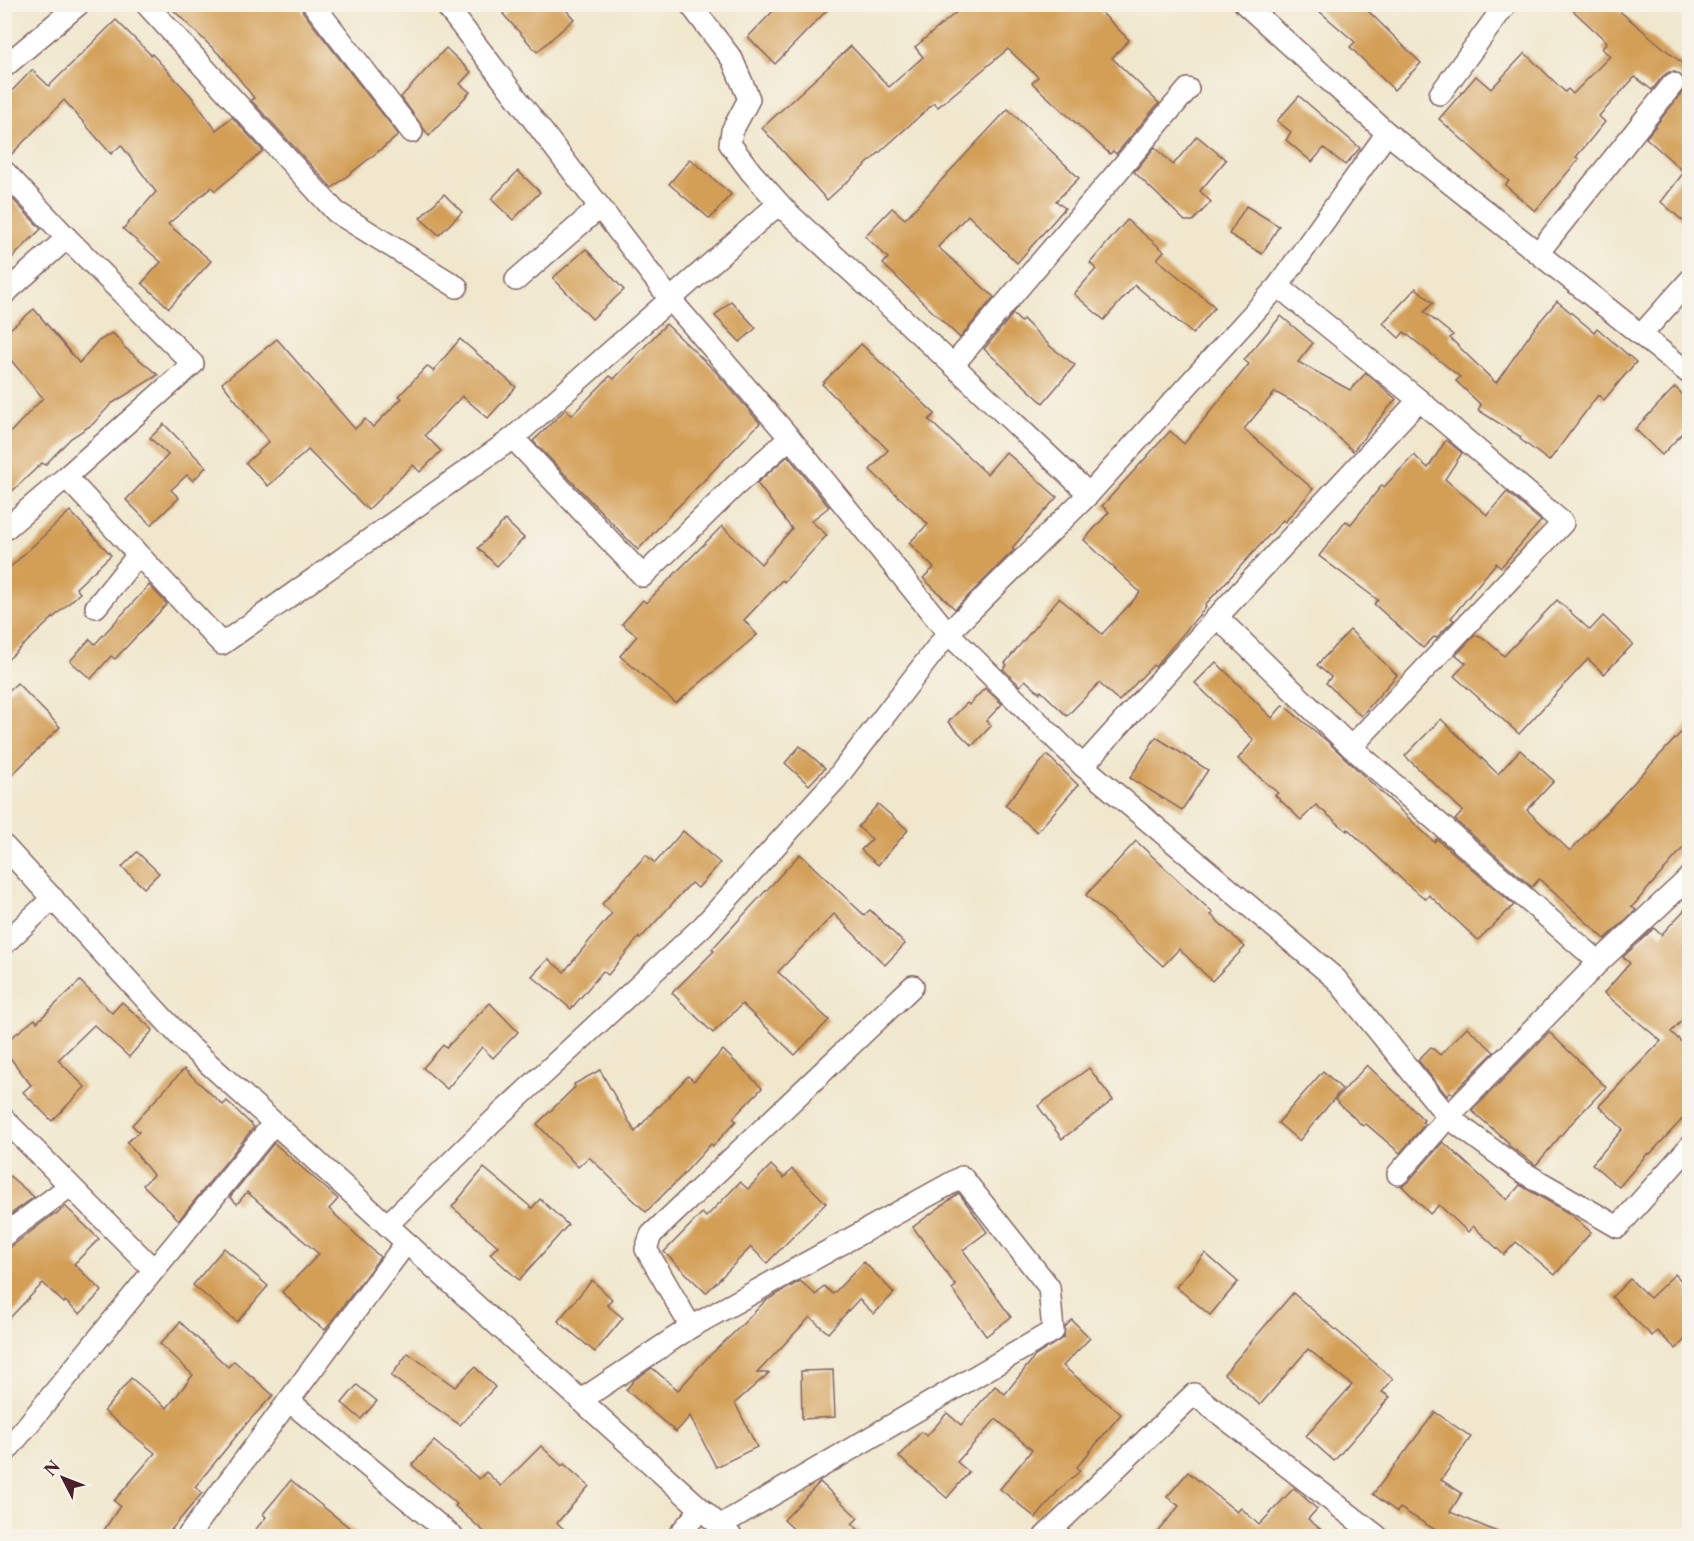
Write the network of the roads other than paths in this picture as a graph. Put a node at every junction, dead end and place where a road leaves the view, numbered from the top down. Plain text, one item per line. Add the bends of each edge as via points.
1 (79, 4) edge
2 (146, 4) edge
3 (313, 4) edge
4 (445, 4) edge
5 (690, 4) edge
6 (1245, 4) edge
7 (1506, 4) edge
8 (4, 67) edge
9 (1673, 84) dead end
10 (1188, 89) dead end
11 (1440, 94) dead end
12 (412, 132) dead end
13 (1387, 133) junction
14 (4, 171) edge
15 (600, 207) junction
16 (786, 211) junction
17 (67, 238) junction
18 (1539, 253) junction
19 (516, 280) dead end
20 (1689, 280) edge
21 (1278, 286) junction
22 (457, 287) dead end
23 (4, 294) edge
24 (670, 299) junction
25 (1641, 335) junction
26 (953, 365) junction
27 (1689, 374) edge
28 (1419, 400) junction
29 (513, 438) junction
30 (790, 438) junction
31 (66, 477) junction
32 (1089, 494) junction
33 (4, 530) edge
34 (138, 555) junction
35 (96, 607) dead end
36 (1217, 617) junction
37 (948, 633) junction
38 (1351, 747) junction
39 (1083, 766) junction
40 (4, 846) edge
41 (1689, 877) edge
42 (53, 898) junction
43 (4, 944) edge
44 (1599, 962) junction
45 (913, 986) dead end
46 (1449, 1117) junction
47 (4, 1119) edge
48 (274, 1123) junction
49 (1689, 1146) edge
50 (1398, 1174) dead end
51 (70, 1186) junction
52 (387, 1225) junction
53 (4, 1235) edge
54 (406, 1243) junction
55 (154, 1270) junction
56 (691, 1327) junction
57 (581, 1400) junction
58 (289, 1401) junction
59 (4, 1454) edge
60 (701, 1509) junction
61 (725, 1531) edge
62 (188, 1536) edge
63 (452, 1536) edge
64 (678, 1536) edge
65 (1045, 1536) edge
66 (1377, 1536) edge

1 - 8 street
2 - 22 street via 336,212
3 - 12 street
4 - 15 street
5 - 16 street via 732,59 749,99 732,131 730,144
6 - 13 street
7 - 11 street
9 - 18 street
10 - 26 street
13 - 18 street
13 - 21 street
14 - 17 street
15 - 19 street
15 - 24 street
16 - 24 street via 775,207
16 - 26 street
17 - 23 street
17 - 31 street via 193,364
18 - 25 street
20 - 25 street
21 - 28 street
21 - 32 street
24 - 29 street
24 - 30 street
25 - 27 street
26 - 32 street
28 - 36 street
28 - 38 street via 1563,524
29 - 30 street via 642,576
29 - 34 street via 222,644
30 - 37 street
31 - 33 street
31 - 34 street
32 - 37 street
34 - 35 street
36 - 38 street
36 - 39 street
37 - 39 street
37 - 52 street via 836,779 703,926
38 - 44 street
39 - 46 street via 1336,979
40 - 42 street
41 - 44 street
42 - 43 street
42 - 48 street via 188,1045
44 - 46 street
45 - 56 street via 651,1235 646,1249
46 - 49 street via 1521,1171 1618,1227
46 - 50 street
47 - 51 street
48 - 52 street
48 - 55 street
51 - 53 street
51 - 55 street
52 - 54 street
54 - 57 street
54 - 58 street
55 - 59 street
56 - 57 street
56 - 61 street via 962,1177 1050,1287 1053,1331
57 - 60 street
58 - 62 street
58 - 63 street
60 - 61 street
60 - 64 street
65 - 66 street via 1194,1394

